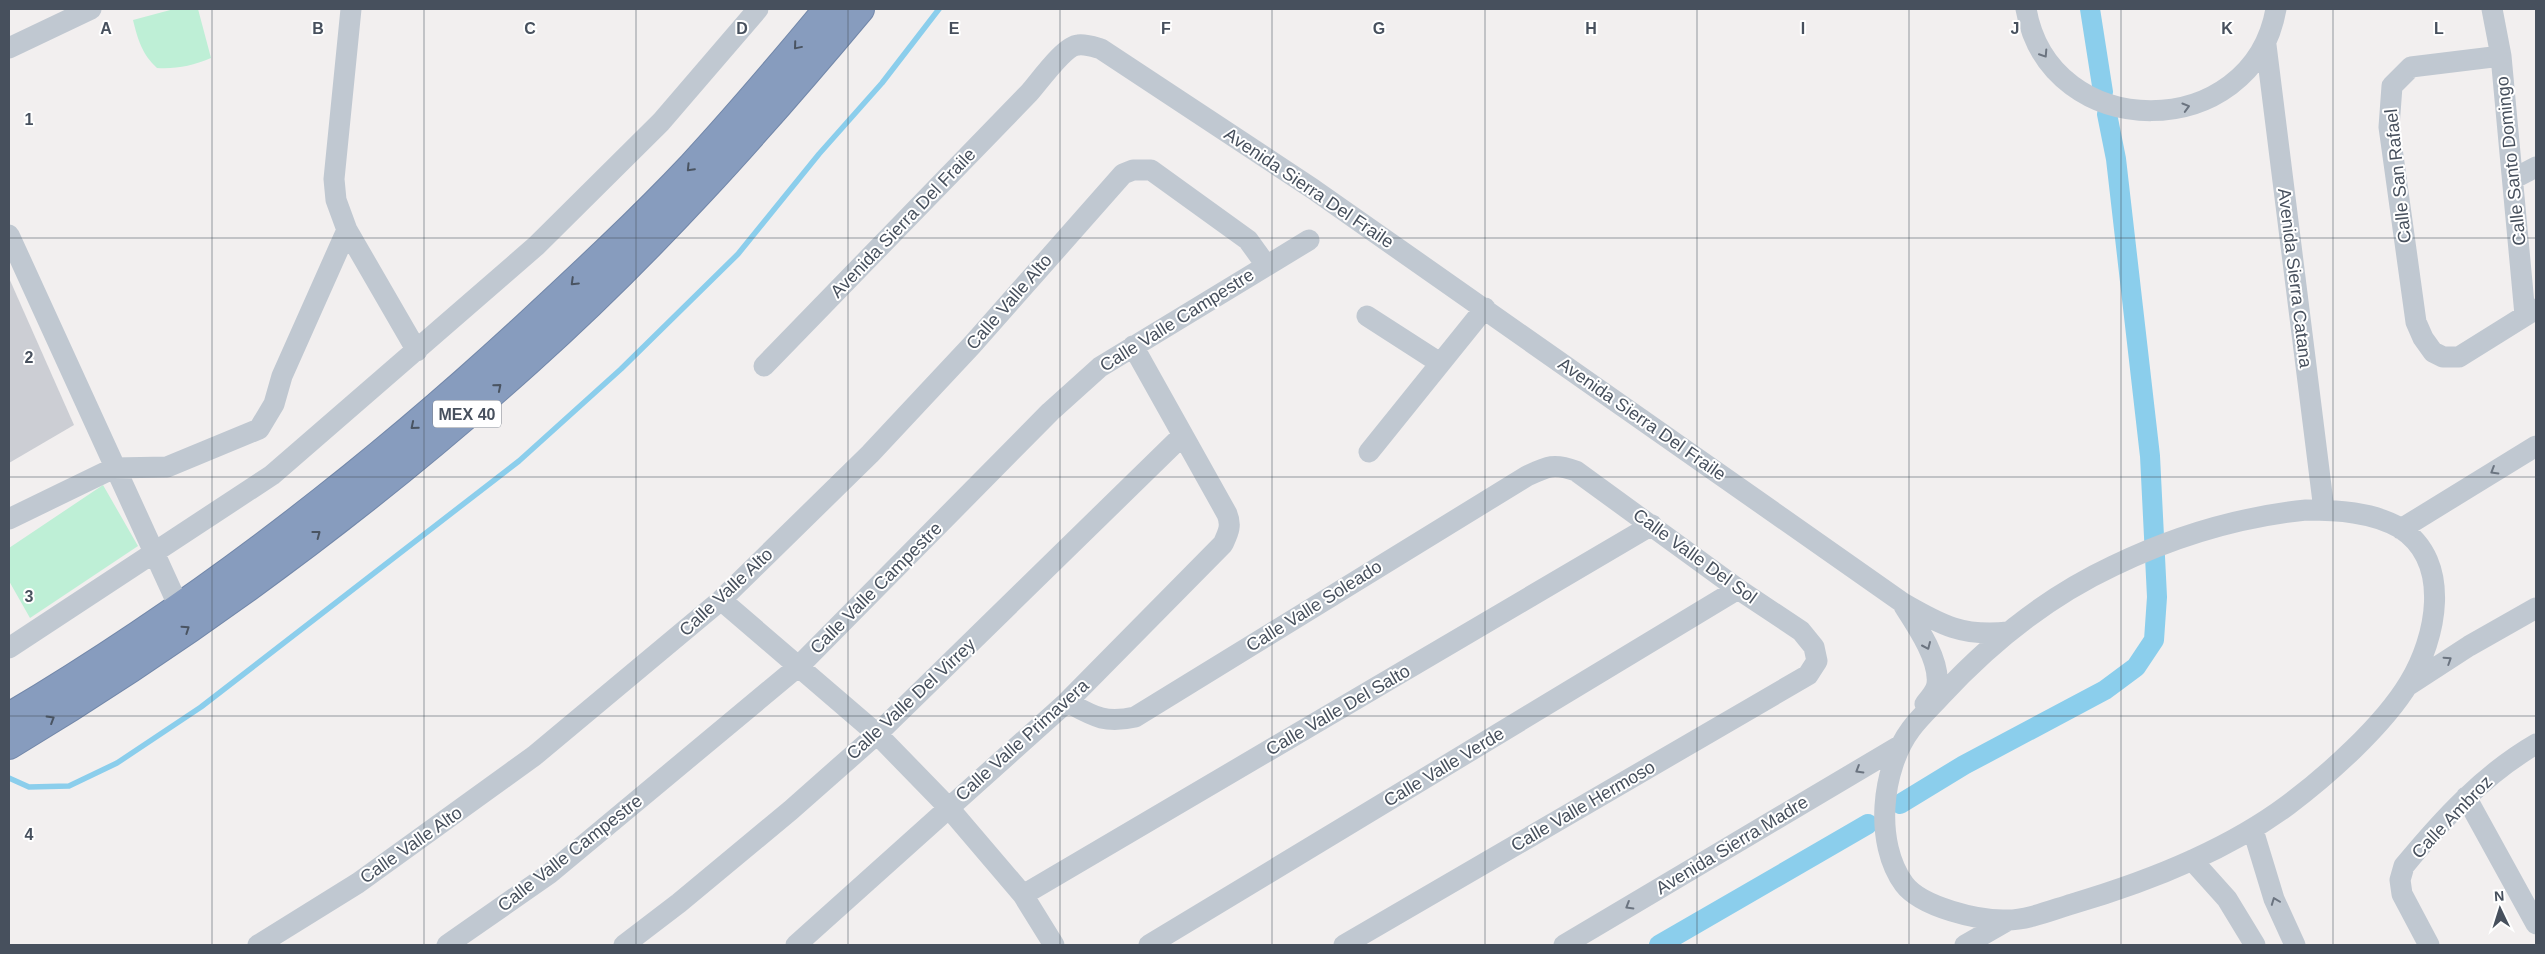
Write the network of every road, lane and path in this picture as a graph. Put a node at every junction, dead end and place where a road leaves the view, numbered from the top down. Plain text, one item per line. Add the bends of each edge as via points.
1 (91, 9) edge
2 (351, 9) edge
3 (758, 9) edge
4 (828, 9) edge
5 (860, 9) edge
6 (2026, 9) edge
7 (2276, 9) edge
8 (2492, 9) edge
9 (2266, 45) junction
10 (9, 48) edge
11 (2501, 56) junction
12 (2536, 167) edge
13 (2513, 179) junction
14 (347, 230) junction
15 (9, 235) edge
16 (1309, 240) dead end
17 (1266, 265) junction
18 (1484, 308) junction
19 (2531, 312) edge
20 (1367, 316) dead end
21 (1132, 346) junction
22 (417, 351) junction
23 (1440, 363) junction
24 (764, 366) dead end
25 (1183, 434) junction
26 (2536, 446) edge
27 (1369, 452) dead end
28 (1559, 465) joint
29 (114, 468) junction
30 (2324, 510) junction
31 (9, 519) edge
32 (1652, 525) junction
33 (2401, 529) junction
34 (153, 555) junction
35 (1738, 589) junction
36 (721, 600) junction
37 (1903, 603) junction
38 (179, 608) junction
39 (2536, 608) edge
40 (2008, 632) junction
41 (9, 648) edge
42 (1817, 661) joint
43 (800, 666) junction
44 (2407, 687) junction
45 (1067, 702) junction
46 (9, 716) edge
47 (877, 734) junction
48 (1906, 737) junction
49 (2536, 744) edge
50 (9, 745) edge
51 (2466, 797) junction
52 (948, 807) junction
53 (2253, 830) junction
54 (2192, 860) junction
55 (1023, 895) junction
56 (2007, 920) junction
57 (2536, 924) edge
58 (1176, 938) edge
59 (258, 945) edge
60 (447, 945) edge
61 (624, 945) edge
62 (796, 945) edge
63 (1054, 945) edge
64 (1149, 945) edge
65 (1344, 945) edge
66 (1564, 945) edge
67 (1965, 945) edge
68 (2255, 945) edge
69 (2295, 945) edge
70 (2429, 945) edge

1 - 10 street
2 - 14 street via 334,179 336,200
3 - 22 street via 661,122 536,246
4 -> 38 highway, MEX 40 via 690,168 494,357 362,470
50 -> 5 highway, MEX 40 via 185,630 304,544 398,472 530,360 712,178
6 -> 9 street via 2042,51 2066,80 2098,101 2135,111 2173,110 2209,98 2240,76
7 - 9 street
8 - 11 street, Calle Santo Domingo
9 - 30 street, Avenida Sierra Catana
11 - 13 street, Calle Santo Domingo
11 - 19 street, Calle San Rafael via 2411,67 2392,86 2389,127 2416,322 2422,338 2433,352 2443,357 2459,357
12 - 13 street
13 - 19 street, Calle Santo Domingo
14 - 22 street
14 - 29 street via 285,369 274,404 259,429 167,467
15 - 29 street
16 - 17 street, Calle Valle Campestre
17 - 21 street, Calle Valle Campestre
17 - 36 street, Calle Valle Alto via 1248,240 1151,170 1133,170 1116,179 972,345 870,454
18 - 23 street
18 - 24 street, Avenida Sierra Del Fraile via 1101,49 1078,44 1060,57 1029,93
18 - 37 street, Avenida Sierra Del Fraile
20 - 23 street
21 - 25 street
21 - 43 street, Calle Valle Campestre via 1075,388
22 - 34 street via 272,475
23 - 27 street
25 - 45 street, Calle Valle Primavera via 1230,522 1229,533 1223,544
25 - 47 street, Calle Valle Del Virrey
26 -> 33 street
28 - 32 street, Calle Valle Del Sol via 1576,470
28 - 45 street, Calle Valle Soleado via 1547,466 1527,476 1135,717 1116,722 1098,719
29 - 31 street
29 - 34 street
30 - 33 street via 2355,513
30 - 40 street via 2271,514 2192,533 2111,566 2032,612
32 - 35 street, Calle Valle Del Sol
32 - 55 street, Calle Valle Del Salto
33 - 44 street via 2421,549 2431,567 2436,602 2422,660
34 - 38 street
34 - 41 street
35 - 42 street, Calle Valle Del Sol via 1801,631 1814,647
35 - 58 street, Calle Valle Verde
36 - 43 street
36 - 59 street, Calle Valle Alto via 534,756 358,883
37 - 40 street, Avenida Sierra Del Fraile via 1941,625 1958,630 1986,635
37 -> 48 street, Avenida Sierra Del Fraile via 1919,629 1936,669 1937,685
38 - 46 highway, MEX 40
44 -> 39 street via 2469,646
40 - 48 street via 1980,656
42 - 65 street, Calle Valle Hermoso via 1808,675
43 - 47 street
43 - 60 street, Calle Valle Campestre via 549,874
44 - 53 street via 2346,756
45 - 52 street, Calle Valle Primavera
47 - 52 street
47 - 61 street, Calle Valle Del Virrey via 791,810
48 - 56 street via 1891,774 1884,805 1884,833 1893,865 1905,886 1922,900 1953,912
48 -> 66 street, Avenida Sierra Madre
49 - 51 street, Calle Ambroz via 2501,767
51 - 57 street
51 - 70 street, Calle Ambroz via 2404,866 2400,880 2402,894
52 - 55 street
52 - 62 street, Calle Valle Primavera
53 - 54 street
69 -> 53 street via 2274,899
54 - 56 street via 2142,882 2093,898
54 - 68 street via 2227,899
55 - 63 street
56 - 67 street
58 - 64 street, Calle Valle Verde

